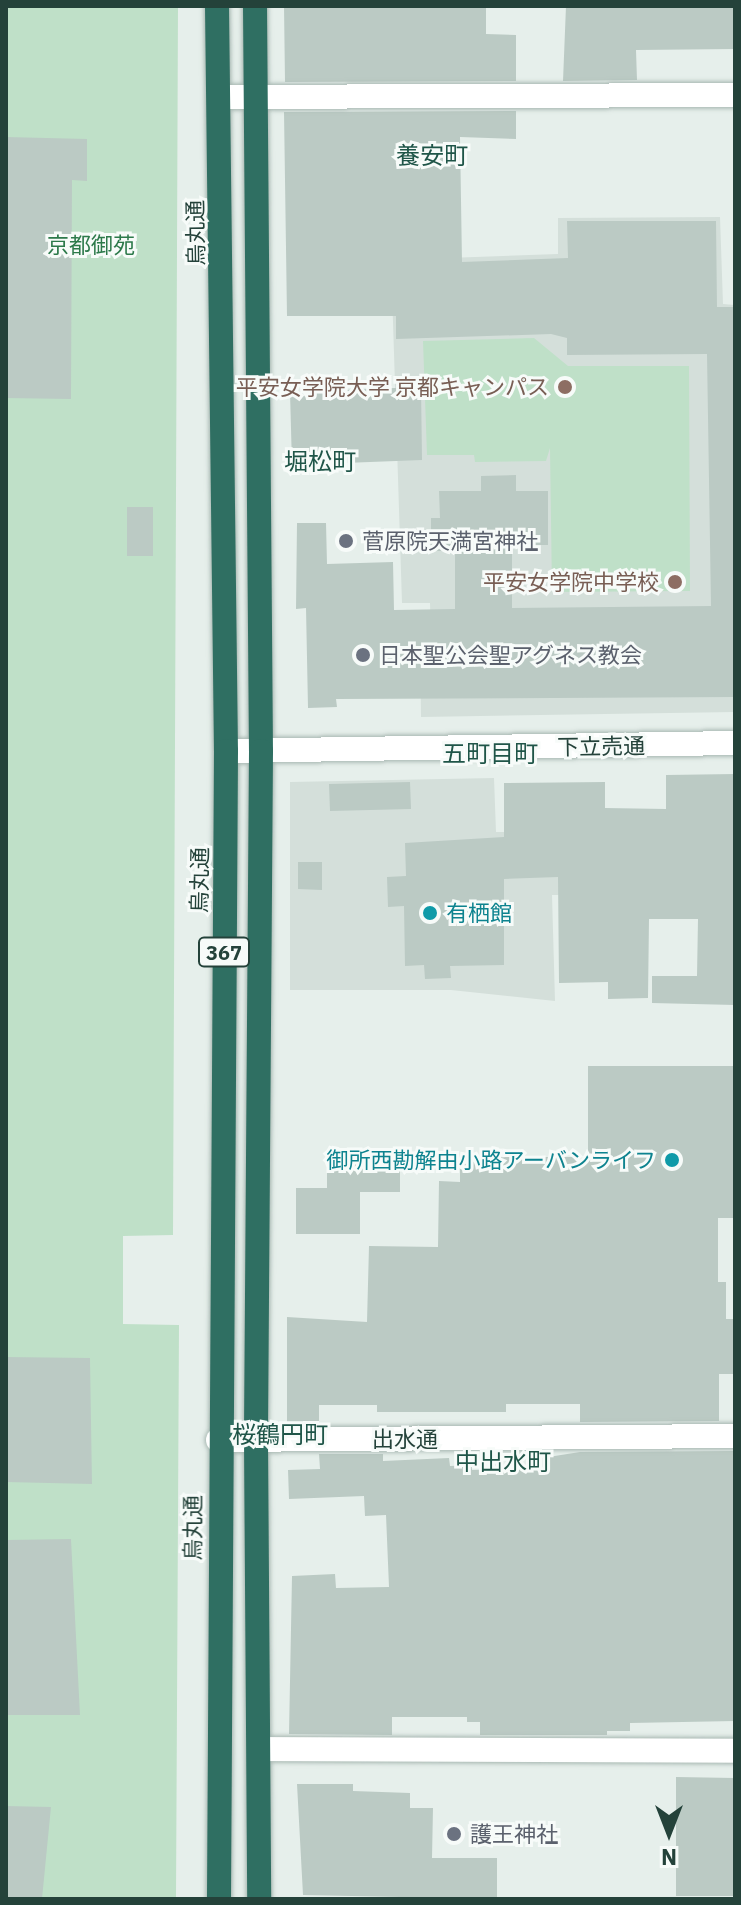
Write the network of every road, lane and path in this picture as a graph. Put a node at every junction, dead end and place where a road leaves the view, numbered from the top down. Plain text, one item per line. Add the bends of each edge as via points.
1 (217, 6) edge
2 (255, 6) edge
3 (735, 95) edge
4 (220, 97) junction
5 (257, 97) junction
6 (735, 743) edge
7 (226, 751) junction
8 (261, 751) junction
9 (735, 1436) edge
10 (218, 1440) junction
11 (256, 1440) junction
12 (260, 1749) junction
13 (735, 1751) edge
14 (219, 1899) edge
15 (259, 1899) edge

1 - 4 highway, 烏丸通 / 367
2 - 5 highway, 367
3 - 5 street
4 - 5 street
4 - 7 highway, 烏丸通 / 367
5 - 8 highway, 367
6 - 8 street, 下立売通
7 - 8 street, 下立売通
7 - 10 highway, 烏丸通 / 367
8 - 11 highway, 367
9 - 11 street, 出水通
10 - 11 street, 出水通
10 - 14 highway, 烏丸通 / 367
11 - 12 highway, 367
12 - 13 street
12 - 15 highway, 367

